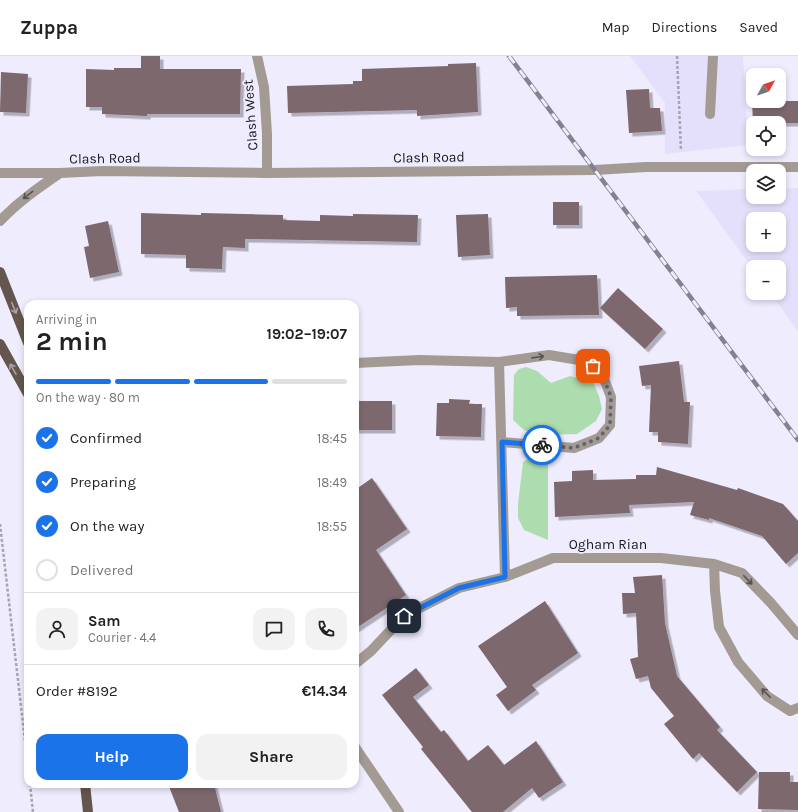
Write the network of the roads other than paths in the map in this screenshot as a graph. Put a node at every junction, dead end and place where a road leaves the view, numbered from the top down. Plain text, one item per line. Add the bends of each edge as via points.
1 (257, 56) edge
2 (713, 56) edge
3 (710, 114) dead end
4 (798, 167) edge
5 (0, 173) edge
6 (60, 173) junction
7 (267, 173) junction
8 (0, 221) edge
9 (0, 272) edge
10 (24, 333) edge
11 (0, 344) edge
12 (499, 362) junction
13 (359, 363) edge
14 (24, 387) edge
15 (502, 442) junction
16 (714, 564) junction
17 (505, 577) junction
18 (798, 635) edge
19 (359, 661) edge
20 (798, 708) edge
21 (359, 753) edge
22 (85, 788) edge
23 (88, 812) edge
24 (399, 812) edge

1 - 7 street, Clash West via 264,87
2 - 3 street
4 - 7 street, Clash Road
5 - 6 street, Clash Road
6 - 7 street, Clash Road
6 -> 8 street, Clash Road via 25,197
9 -> 10 main road
14 -> 11 main road
12 - 13 street via 419,360
12 - 15 street
12 -> 15 street via 549,355 585,361 601,371 611,397 610,425 599,438 574,448
15 - 17 street
16 - 17 street, Ogham Rian via 661,558 553,558
16 -> 18 street, Ogham Rian via 742,573 772,603
20 -> 16 street via 790,711 767,696 738,662 719,627
17 - 19 street, Ogham Rian via 459,588 404,616 371,652
21 - 24 street
22 - 23 main road

